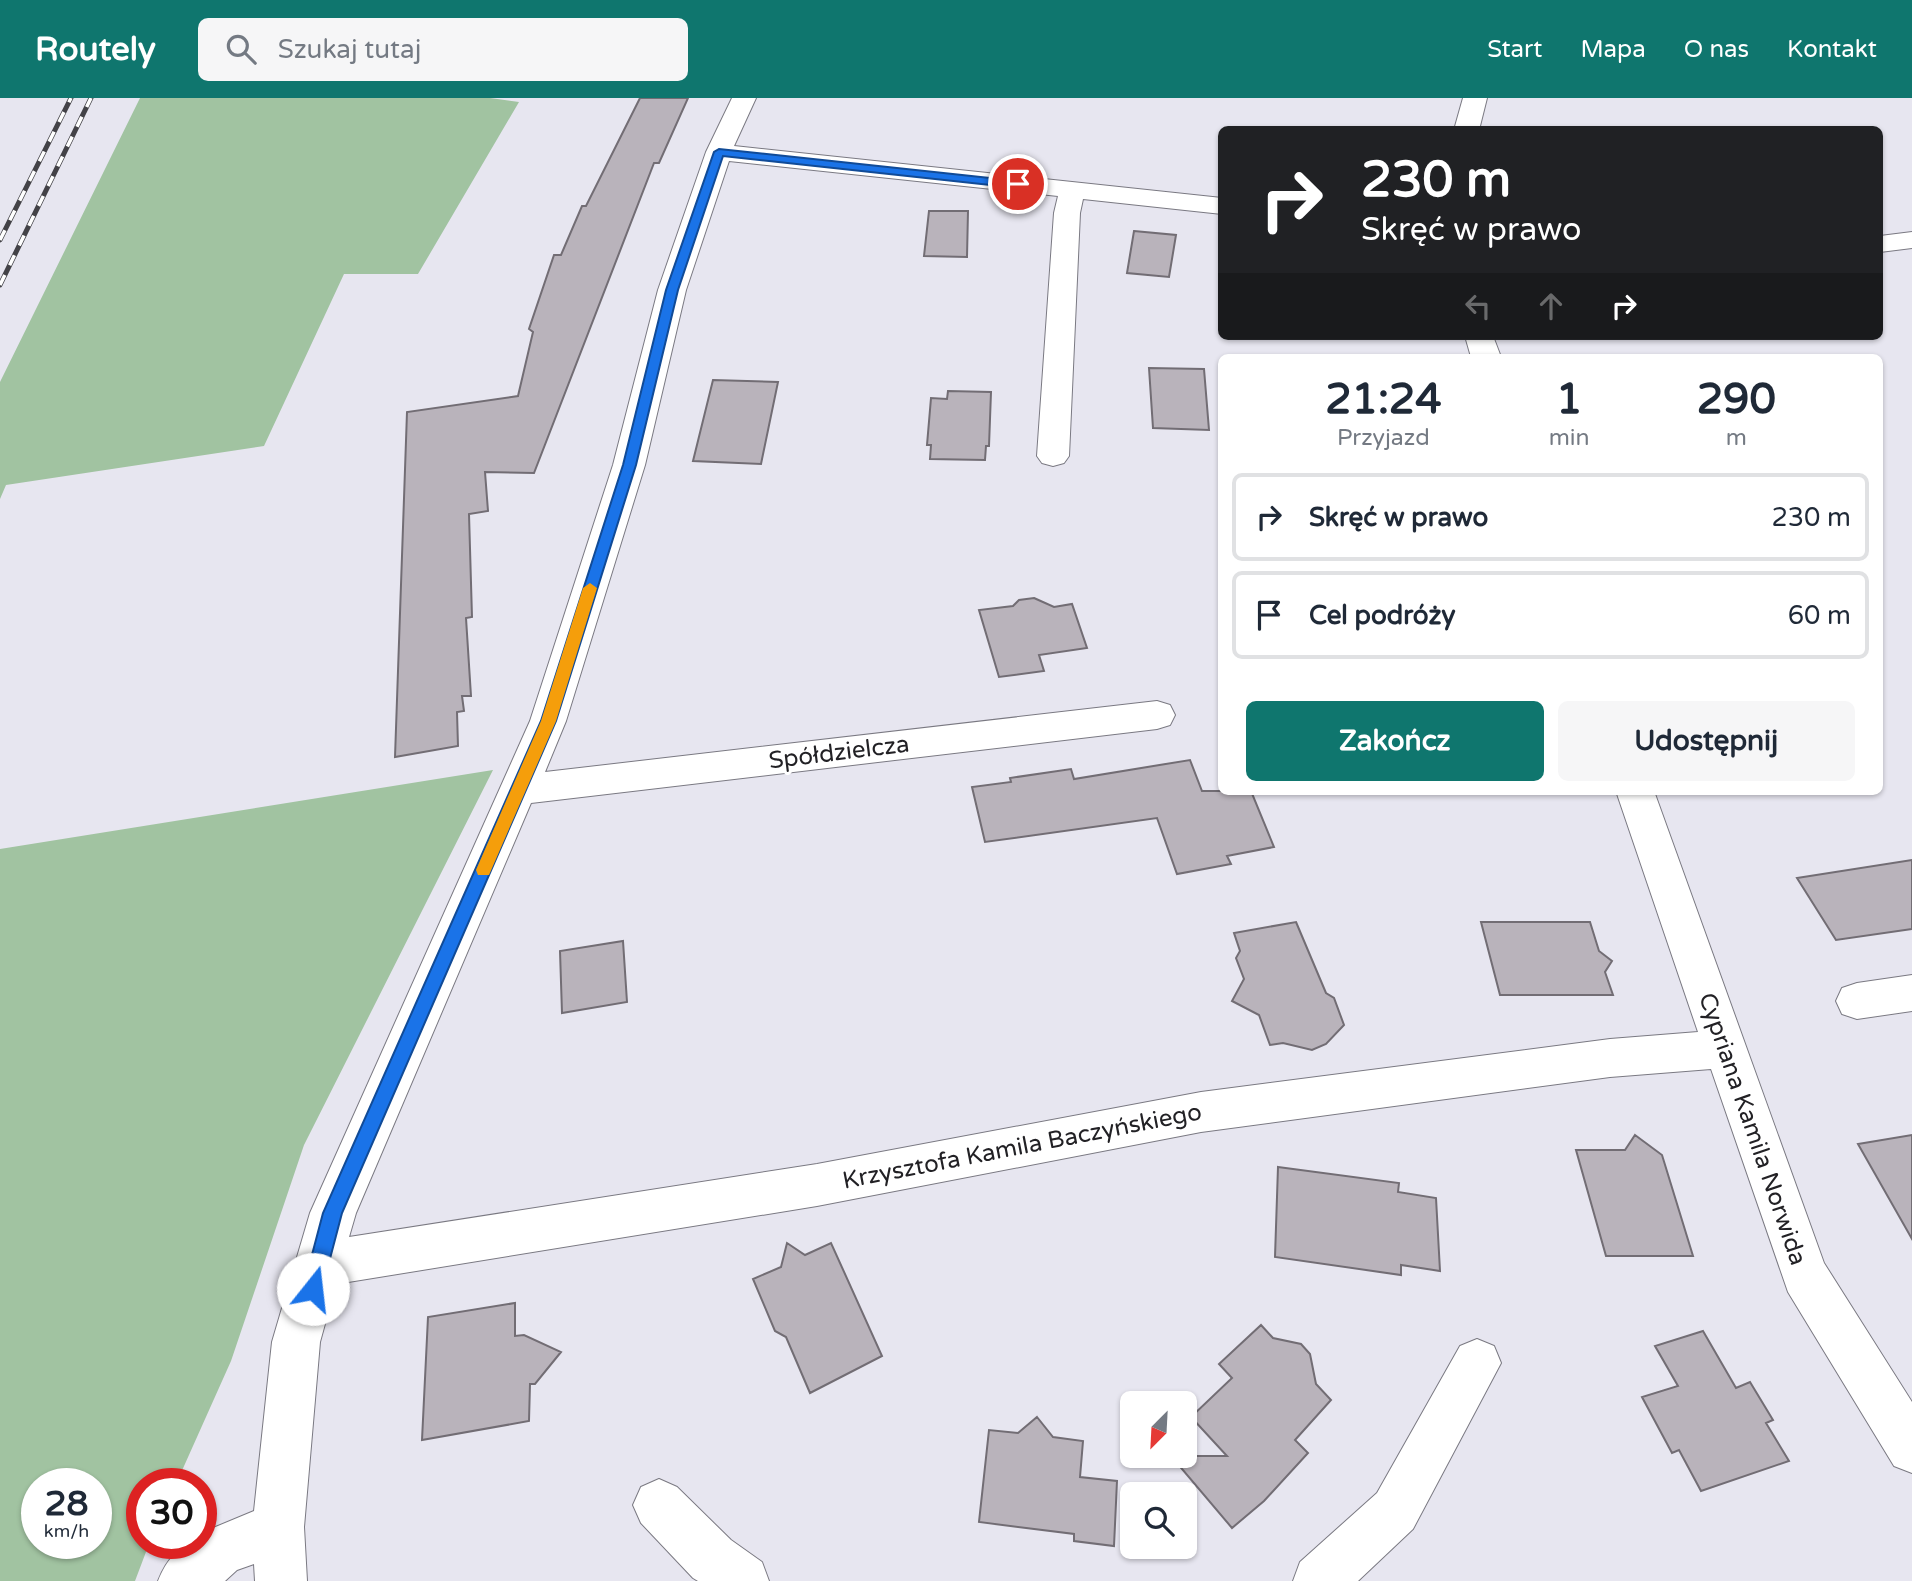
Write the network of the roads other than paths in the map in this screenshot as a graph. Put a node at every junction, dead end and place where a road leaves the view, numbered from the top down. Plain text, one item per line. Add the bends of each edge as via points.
1 (744, 98) edge
2 (1475, 98) edge
3 (1467, 126) edge
4 (719, 152) junction
5 (1072, 190) junction
6 (1218, 206) edge
7 (1912, 240) edge
8 (1883, 244) edge
9 (1053, 456) dead end
10 (1157, 715) dead end
11 (521, 789) junction
12 (1636, 795) edge
13 (1912, 993) edge
14 (1857, 1001) dead end
15 (1725, 1049) junction
16 (321, 1262) junction
17 (1477, 1363) dead end
18 (1912, 1448) edge
19 (659, 1505) dead end
20 (278, 1527) junction
21 (184, 1581) edge
22 (281, 1581) edge
23 (743, 1581) edge
24 (1319, 1581) edge

1 - 4 street
2 - 3 street
4 - 5 street
4 - 11 street via 672,290 629,465 548,721
5 - 6 street
5 - 9 street
7 - 8 street
10 - 11 street, Spółdzielcza
11 - 16 street via 333,1213
12 - 15 street, Cypriana Kamila Norwida
13 - 14 street
15 - 16 street, Krzysztofa Kamila Baczyńskiego via 1610,1058 1201,1112 817,1185
15 - 18 street, Cypriana Kamila Norwida via 1805,1276
16 - 20 street via 296,1342
17 - 24 street via 1395,1511
19 - 23 street via 712,1559
20 - 21 street via 219,1552
20 - 22 street

